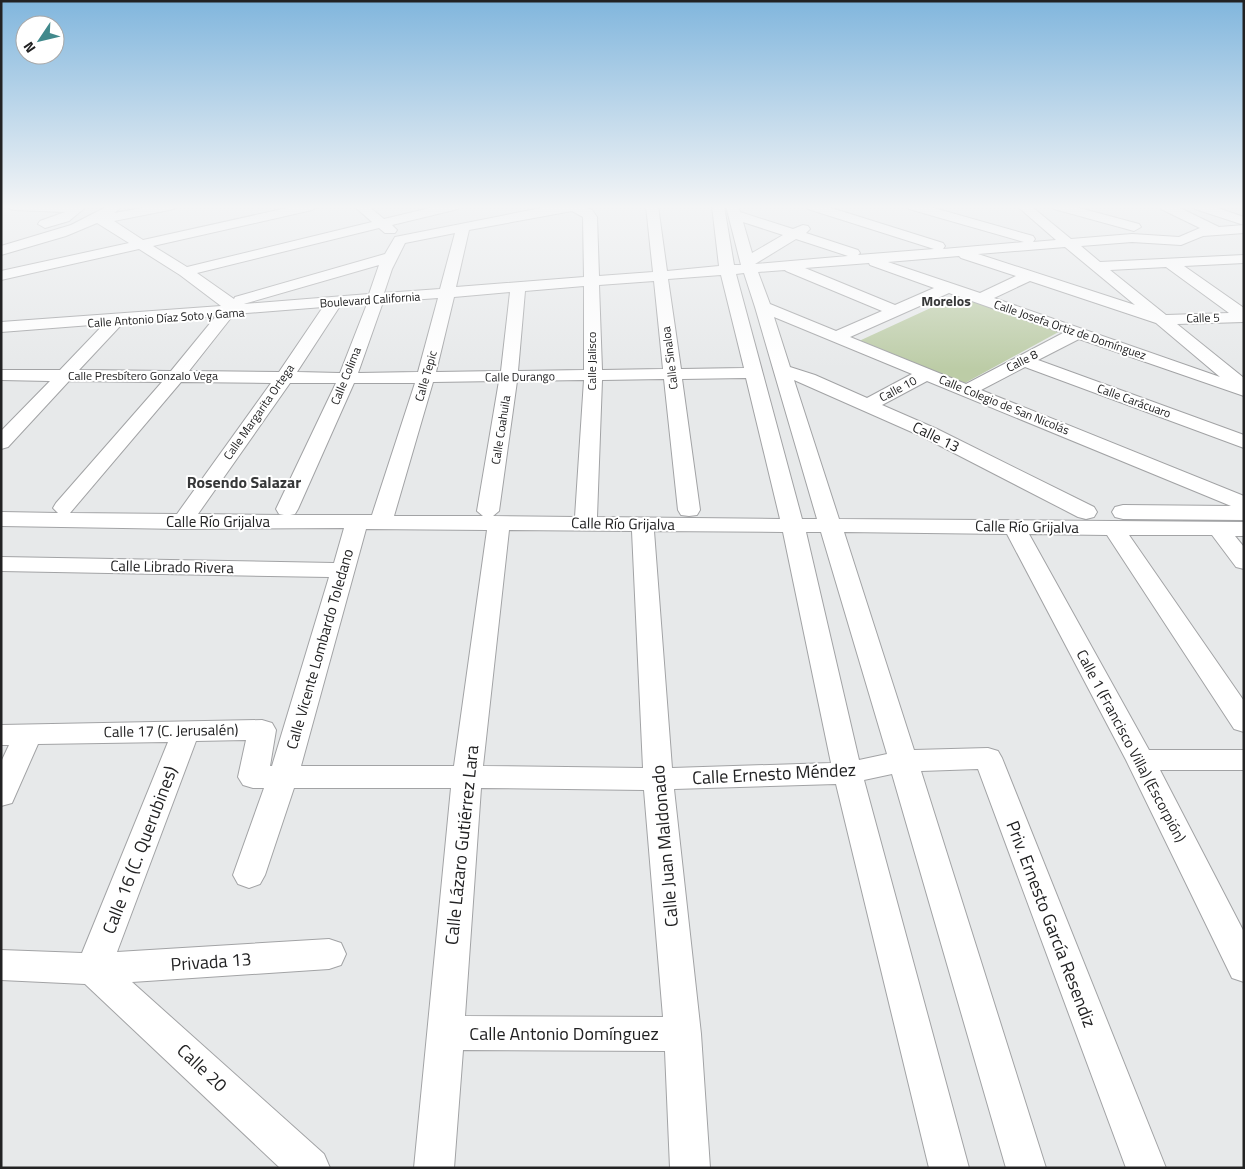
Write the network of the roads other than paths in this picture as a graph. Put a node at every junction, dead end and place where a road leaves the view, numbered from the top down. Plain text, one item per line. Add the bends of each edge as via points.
1 (69, 261) edge
2 (167, 261) edge
3 (231, 261) edge
4 (379, 261) edge
5 (389, 261) edge
6 (455, 261) edge
7 (590, 261) edge
8 (658, 261) edge
9 (737, 261) edge
10 (748, 261) edge
11 (799, 261) edge
12 (835, 261) edge
13 (872, 261) edge
14 (981, 261) edge
15 (1091, 261) edge
16 (1240, 261) edge
17 (782, 263) junction
18 (1170, 263) junction
19 (738, 266) junction
20 (1098, 266) junction
21 (185, 272) junction
22 (659, 272) junction
23 (1, 276) edge
24 (1029, 276) junction
25 (590, 278) junction
26 (518, 288) junction
27 (947, 288) junction
28 (448, 290) junction
29 (376, 296) junction
30 (980, 299) junction
31 (333, 304) junction
32 (763, 307) junction
33 (228, 309) junction
34 (896, 311) junction
35 (1244, 317) edge
36 (117, 320) junction
37 (1163, 320) junction
38 (7, 326) edge
39 (1077, 333) junction
40 (838, 336) junction
41 (1, 340) edge
42 (1024, 360) junction
43 (782, 370) junction
44 (755, 373) junction
45 (672, 374) junction
46 (928, 374) junction
47 (1, 376) edge
48 (65, 376) junction
49 (176, 376) junction
50 (593, 376) junction
51 (426, 377) junction
52 (509, 377) junction
53 (284, 378) junction
54 (347, 378) junction
55 (1244, 387) edge
56 (967, 390) junction
57 (1244, 391) edge
58 (868, 405) junction
59 (1244, 442) edge
60 (1, 444) edge
61 (1244, 504) edge
62 (1, 508) edge
63 (64, 508) junction
64 (287, 509) junction
65 (688, 510) junction
66 (1086, 512) junction
67 (1244, 513) edge
68 (187, 515) junction
69 (586, 516) junction
70 (494, 517) junction
71 (374, 518) junction
72 (791, 518) junction
73 (827, 518) junction
74 (1, 519) edge
75 (643, 525) junction
76 (1014, 526) junction
77 (1114, 529) junction
78 (1244, 529) edge
79 (1219, 530) junction
80 (1244, 562) edge
81 (1, 564) edge
82 (343, 570) junction
83 (1244, 722) edge
84 (186, 731) junction
85 (15, 734) edge
86 (1140, 760) junction
87 (1244, 760) edge
88 (904, 761) junction
89 (848, 773) junction
90 (283, 776) junction
91 (467, 777) junction
92 (658, 779) junction
93 (1, 795) edge
94 (249, 875) dead end
95 (329, 954) dead end
96 (1, 965) edge
97 (1244, 967) edge
98 (93, 969) junction
99 (444, 1033) junction
100 (683, 1034) junction
101 (310, 1168) edge
102 (434, 1168) edge
103 (690, 1168) edge
104 (949, 1168) edge
105 (1026, 1168) edge
106 (1146, 1168) edge

1 - 23 street
2 - 21 street
3 - 21 street
4 - 33 street
5 - 29 street, Calle Colima
6 - 28 street, Calle Tepic
7 - 25 street, Calle Jalisco
8 - 22 street, Calle Sinaloa
9 - 19 street
10 - 19 street
11 - 17 street, Boulevard California
12 - 17 street, Boulevard California
13 - 27 street, Calle Josefa Ortiz de Domínguez
14 - 24 street
15 - 20 street
16 - 18 street
17 - 19 street, Boulevard California
17 - 34 street
18 - 20 street
18 - 35 street
19 - 22 street, Boulevard California
19 - 32 street
19 - 44 street
20 - 37 street
21 - 33 street
22 - 25 street, Boulevard California
22 - 45 street, Calle Sinaloa
24 - 30 street
24 - 37 street
25 - 26 street, Boulevard California
25 - 28 street, Boulevard California
25 - 50 street, Calle Jalisco
26 - 28 street, Boulevard California
26 - 52 street, Calle Coahuila
27 - 30 street, Calle Josefa Ortiz de Domínguez
27 - 34 street
28 - 29 street, Boulevard California
28 - 51 street, Calle Tepic
29 - 31 street, Boulevard California
29 - 33 street, Boulevard California
29 - 54 street, Calle Colima
30 - 39 street, Calle Josefa Ortiz de Domínguez
31 - 33 street, Calle Antonio Díaz Soto y Gama
31 - 53 street, Calle Margarita Ortega
32 - 40 street, Calle Colegio de San Nicolás
32 - 43 street
33 - 36 street, Calle Antonio Díaz Soto y Gama
33 - 38 street, Boulevard California
33 - 49 street
34 - 40 street
35 - 37 street, Calle 5
36 - 38 street, Calle Antonio Díaz Soto y Gama
36 - 48 street
37 - 55 street
38 - 41 street
39 - 42 street, Calle 8
39 - 57 street, Calle Josefa Ortiz de Domínguez
40 - 46 street, Calle Colegio de San Nicolás
42 - 56 street, Calle 8
42 - 59 street, Calle Carácuaro
43 - 58 street, Calle 13
43 - 73 street
44 - 45 street, Calle Durango
44 - 72 street
45 - 50 street, Calle Durango
45 - 65 street, Calle Sinaloa
46 - 56 street, Calle Colegio de San Nicolás
46 - 58 street, Calle 10
47 - 48 street, Calle Presbítero Gonzalo Vega
48 - 49 street, Calle Presbítero Gonzalo Vega
48 - 60 street
49 - 53 street, Calle Presbítero Gonzalo Vega
49 - 63 street
50 - 52 street, Calle Durango
50 - 69 street, Calle Jalisco
51 - 52 street, Calle Durango
51 - 54 street, Calle Durango
51 - 71 street, Calle Tepic
52 - 70 street, Calle Coahuila
53 - 54 street, Calle Durango
53 - 68 street, Calle Margarita Ortega
54 - 64 street, Calle Colima
56 - 61 street, Calle Colegio de San Nicolás
58 - 66 street, Calle 13
62 - 63 street, Calle Río Grijalva
63 - 68 street, Calle Río Grijalva
64 - 68 street, Calle Río Grijalva
64 - 71 street, Calle Río Grijalva
65 - 69 street, Calle Río Grijalva
65 - 72 street, Calle Río Grijalva
66 - 67 street, Calle Río Grijalva
66 - 73 street, Calle Río Grijalva
68 - 71 street, Calle Río Grijalva
68 - 74 street, Calle Río Grijalva
69 - 70 street, Calle Río Grijalva
69 - 75 street, Calle Río Grijalva
70 - 71 street, Calle Río Grijalva
70 - 91 street, Calle Lázaro Gutiérrez Lara
71 - 82 street, Calle Vicente Lombardo Toledano
72 - 73 street, Calle Río Grijalva
72 - 75 street, Calle Río Grijalva
72 - 89 street
73 - 76 street, Calle Río Grijalva
73 - 88 street
75 - 92 street, Calle Juan Maldonado
76 - 77 street, Calle Río Grijalva
76 - 86 street, Calle 1 (Francisco Villa) (Escorpión)
77 - 79 street, Calle Río Grijalva
77 - 83 street
78 - 79 street, Calle Río Grijalva
79 - 80 street
81 - 82 street, Calle Librado Rivera
82 - 90 street, Calle Vicente Lombardo Toledano
84 - 85 street, Calle 17 (C. Jerusalén)
84 - 90 street, Calle 17 (C. Jerusalén) via 262,730 253,777
84 - 98 street, Calle 16 (C. Querubines)
85 - 93 street
86 - 87 street
86 - 97 street, Calle 1 (Francisco Villa) (Escorpión)
88 - 89 street, Calle Ernesto Méndez
88 - 105 street
88 - 106 street, Priv. Ernesto García Resendiz via 988,758
89 - 92 street, Calle Ernesto Méndez
89 - 104 street
90 - 91 street, Calle Ernesto Méndez
90 - 94 street, Calle Vicente Lombardo Toledano
91 - 92 street, Calle Ernesto Méndez
91 - 99 street, Calle Lázaro Gutiérrez Lara
92 - 100 street, Calle Juan Maldonado
95 - 98 street, Privada 13
96 - 98 street, Privada 13
98 - 101 street, Calle 20
99 - 100 street, Calle Antonio Domínguez
99 - 102 street, Calle Lázaro Gutiérrez Lara
100 - 103 street, Calle Juan Maldonado

